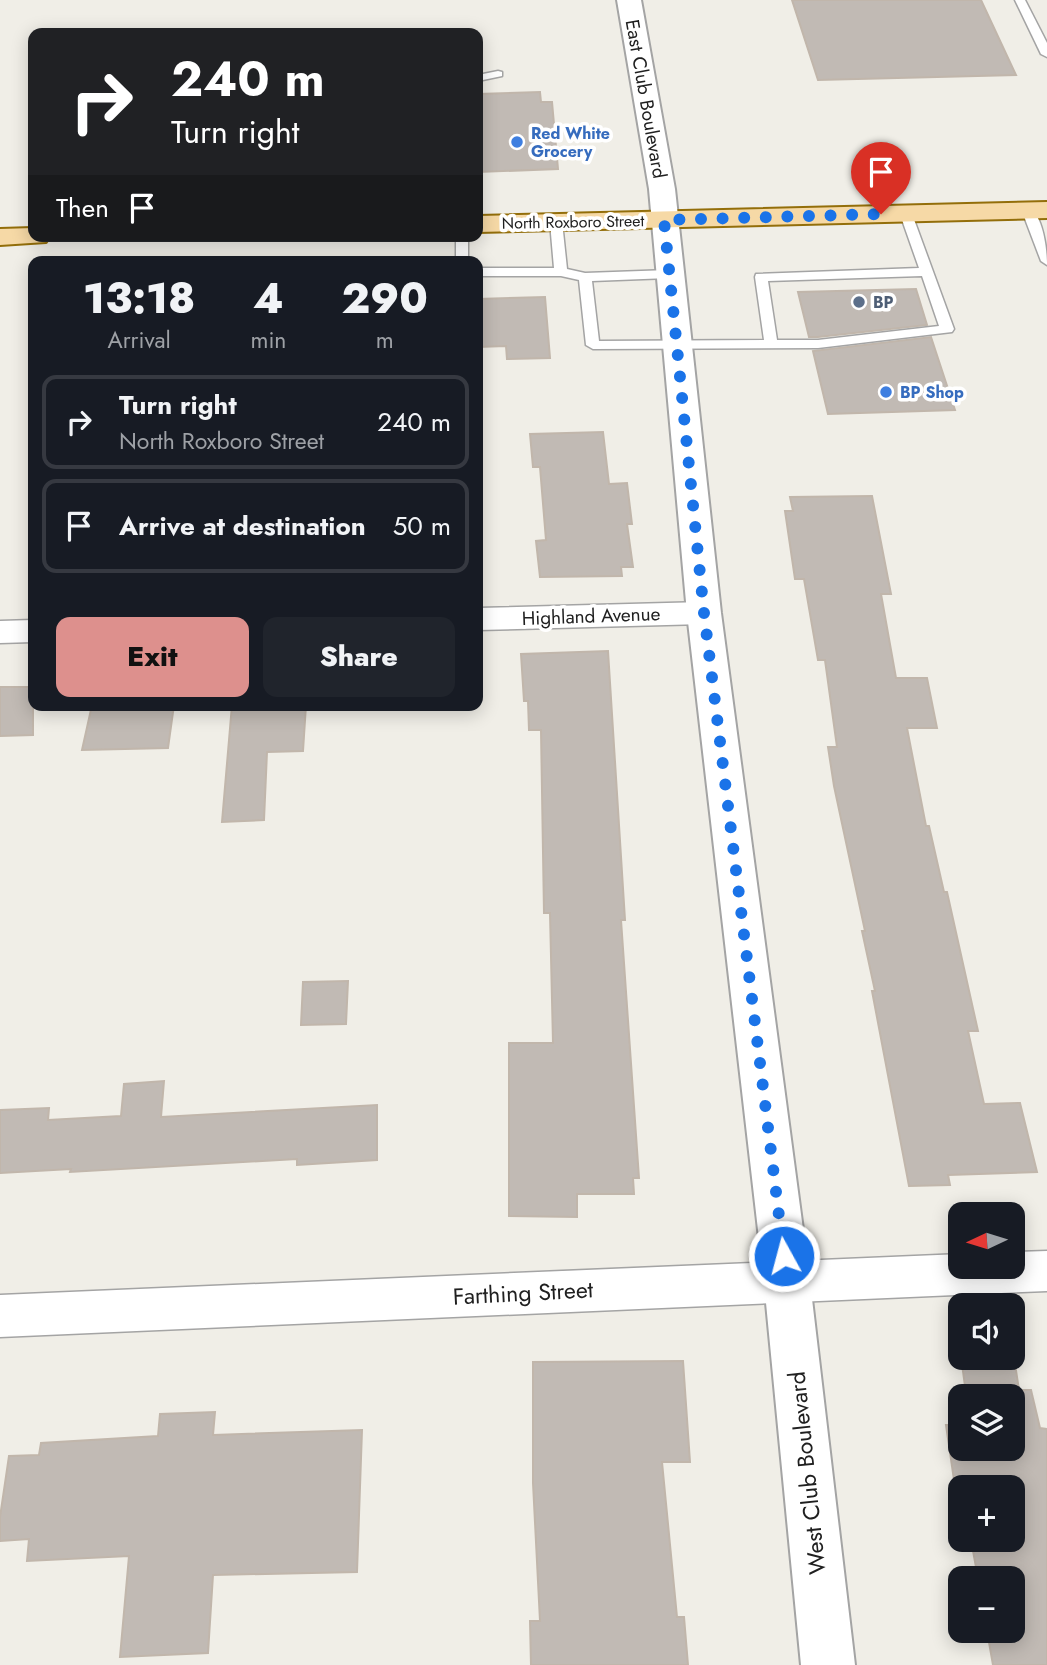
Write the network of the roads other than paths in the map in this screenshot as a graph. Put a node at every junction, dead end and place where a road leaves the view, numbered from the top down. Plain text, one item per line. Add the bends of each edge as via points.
1 (629, 0) edge
2 (1020, 0) edge
3 (1047, 54) edge
4 (498, 74) dead end
5 (483, 77) edge
6 (1037, 211) edge
7 (906, 214) junction
8 (664, 220) junction
9 (556, 222) junction
10 (483, 224) edge
11 (28, 236) edge
12 (0, 237) edge
13 (1047, 261) edge
14 (483, 272) edge
15 (561, 272) junction
16 (926, 272) junction
17 (669, 274) junction
18 (585, 277) junction
19 (771, 345) junction
20 (676, 346) junction
21 (704, 613) junction
22 (483, 620) edge
23 (28, 631) edge
24 (0, 632) edge
25 (1047, 1271) edge
26 (787, 1282) junction
27 (0, 1316) edge
28 (828, 1665) edge

1 - 8 street, East Club Boulevard
2 - 3 lane
4 - 5 lane
6 - 7 main road, North Roxboro Street
6 - 13 lane
7 - 8 main road, North Roxboro Street
7 - 16 lane
8 - 9 main road, North Roxboro Street
8 - 17 street, East Club Boulevard
9 - 10 main road, North Roxboro Street
9 - 15 lane
11 - 12 main road
14 - 15 lane
15 - 18 lane
16 - 19 lane via 761,277
16 - 19 lane via 947,329
17 - 18 lane
17 - 20 street, East Club Boulevard
18 - 20 lane via 593,345
19 - 20 lane
20 - 21 street, East Club Boulevard
21 - 22 street, Highland Avenue
21 - 26 street, East Club Boulevard
23 - 24 street
25 - 26 street, Farthing Street
26 - 27 street, Farthing Street
26 - 28 street, West Club Boulevard

